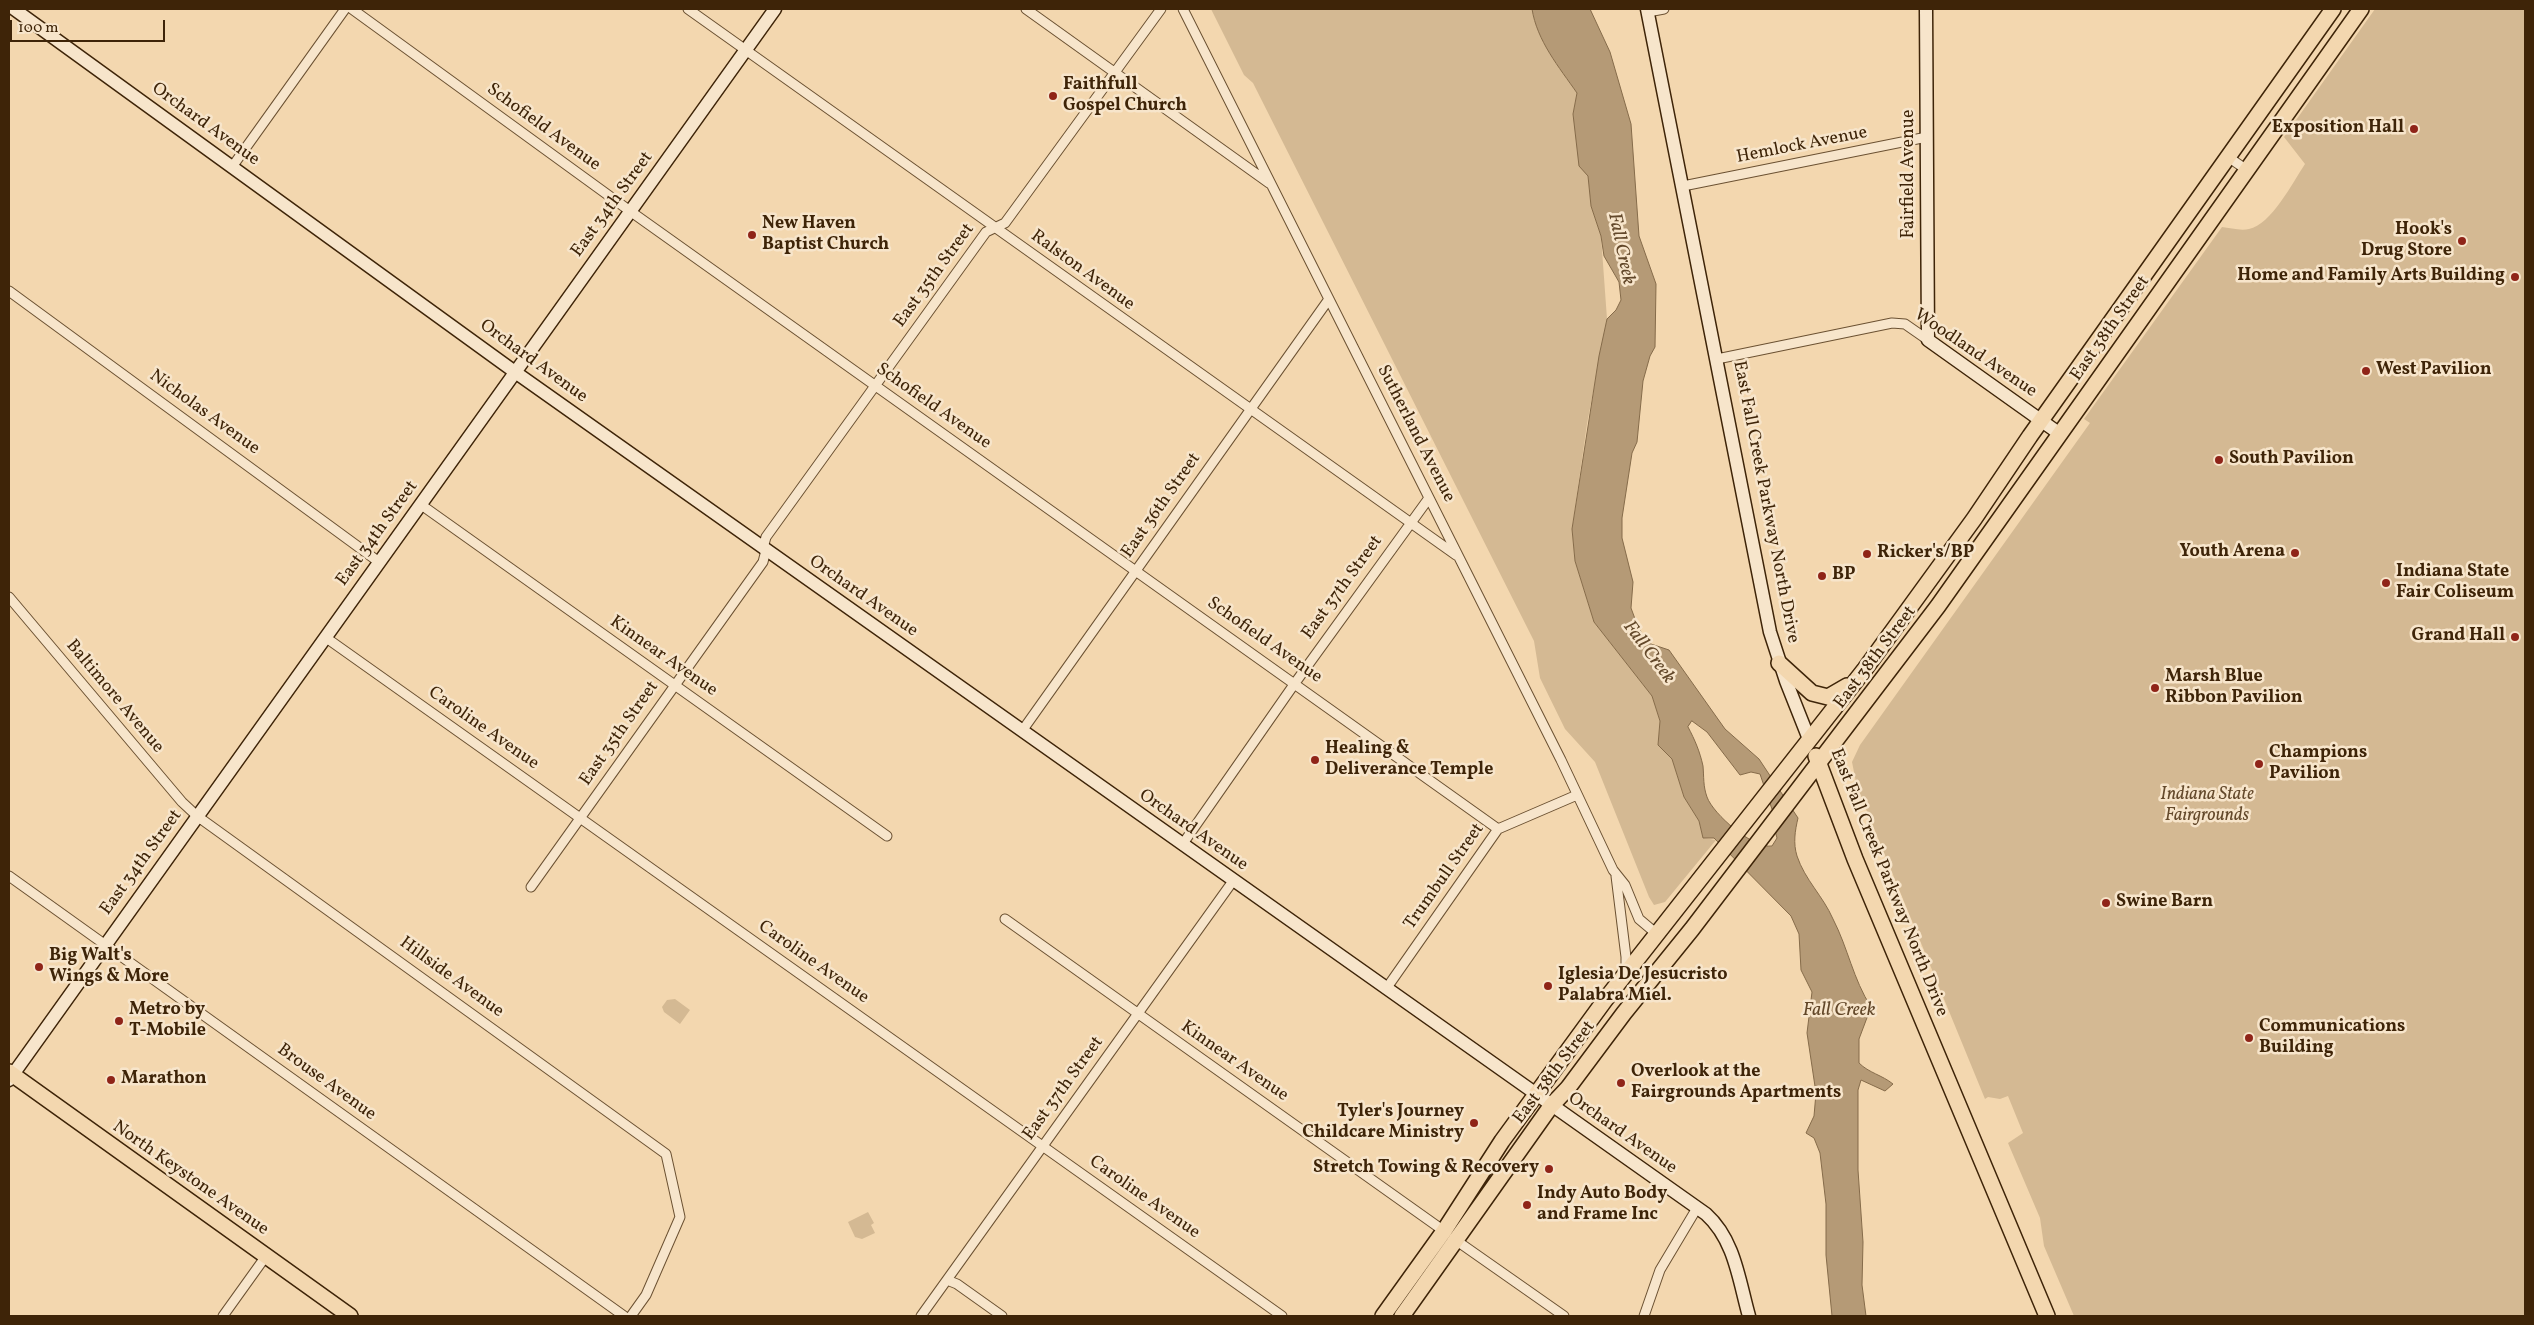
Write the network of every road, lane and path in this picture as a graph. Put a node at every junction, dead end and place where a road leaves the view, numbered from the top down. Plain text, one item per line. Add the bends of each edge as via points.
1 (14, 9) edge
2 (345, 9) edge
3 (352, 9) edge
4 (688, 9) edge
5 (775, 9) edge
6 (1026, 9) edge
7 (1161, 9) edge
8 (1183, 9) edge
9 (1664, 9) edge
10 (1926, 9) edge
11 (2333, 9) edge
12 (2361, 9) edge
13 (1647, 10) edge
14 (745, 50) junction
15 (1115, 73) junction
16 (1927, 137) junction
17 (2228, 157) junction
18 (232, 167) junction
19 (2247, 170) junction
20 (1271, 185) junction
21 (1683, 186) junction
22 (630, 211) junction
23 (994, 228) junction
24 (9, 291) edge
25 (1329, 299) junction
26 (1928, 340) junction
27 (1717, 359) junction
28 (515, 372) junction
29 (875, 385) junction
30 (1250, 410) junction
31 (2041, 420) junction
32 (2060, 434) junction
33 (1429, 498) junction
34 (420, 504) junction
35 (1410, 523) junction
36 (764, 549) junction
37 (1458, 557) junction
38 (379, 562) junction
39 (1136, 571) junction
40 (9, 597) edge
41 (325, 637) junction
42 (1779, 663) junction
43 (1865, 670) junction
44 (1295, 683) junction
45 (675, 685) junction
46 (1022, 731) junction
47 (1809, 739) junction
48 (1819, 763) junction
49 (1577, 795) junction
50 (197, 816) junction
51 (580, 818) junction
52 (1498, 828) junction
53 (887, 836) dead end
54 (1182, 845) junction
55 (1616, 875) junction
56 (9, 876) edge
57 (1233, 881) junction
58 (531, 887) dead end
59 (1005, 919) dead end
60 (1658, 934) junction
61 (105, 945) junction
62 (1626, 974) junction
63 (1386, 989) junction
64 (1138, 1014) junction
65 (10, 1076) edge
66 (1536, 1096) junction
67 (1551, 1106) junction
68 (1043, 1146) junction
69 (1697, 1208) junction
70 (1444, 1231) junction
71 (1457, 1241) junction
72 (266, 1256) junction
73 (947, 1280) junction
74 (223, 1316) edge
75 (350, 1316) edge
76 (624, 1316) edge
77 (631, 1316) edge
78 (921, 1316) edge
79 (1002, 1316) edge
80 (1282, 1316) edge
81 (1383, 1316) edge
82 (1402, 1316) edge
83 (1564, 1316) edge
84 (1644, 1316) edge
85 (1749, 1316) edge
86 (2047, 1316) edge

1 - 18 street, Orchard Avenue
2 - 18 street
3 - 22 street, Schofield Avenue
4 - 14 street, Ralston Avenue
5 - 14 street, East 34th Street
6 - 15 street
7 - 15 street, East 35th Street
8 - 20 street, Sutherland Avenue
9 - 13 street
10 - 16 street, Fairfield Avenue
11 - 17 main road, East 38th Street
12 - 19 main road, East 38th Street
13 - 21 street, East Fall Creek Parkway North Drive
14 - 22 street, East 34th Street
14 - 23 street, Ralston Avenue
15 - 20 street
15 - 23 street, East 35th Street via 1005,224
16 - 21 street, Hemlock Avenue
16 - 26 street, Fairfield Avenue
17 - 19 street
17 - 31 main road, East 38th Street
18 - 28 street, Orchard Avenue
19 - 32 main road, East 38th Street
20 - 25 street, Sutherland Avenue
21 - 27 street, East Fall Creek Parkway North Drive
22 - 28 street, East 34th Street
22 - 29 street, Schofield Avenue
23 - 29 street, East 35th Street via 986,232
23 - 30 street, Ralston Avenue
24 - 38 street, Nicholas Avenue
25 - 30 street, East 36th Street
25 - 33 street, Sutherland Avenue
26 - 27 street, Woodland Avenue via 1905,324 1892,323
26 - 31 street, Woodland Avenue
27 - 42 street, East Fall Creek Parkway North Drive via 1758,578
28 - 34 street, East 34th Street
28 - 36 street, Orchard Avenue
29 - 36 street, East 35th Street via 766,537
29 - 39 street, Schofield Avenue
30 - 35 street, Ralston Avenue
30 - 39 street, East 36th Street
31 - 32 street, Woodland Avenue
31 - 43 main road, East 38th Street
32 - 48 main road, East 38th Street via 1938,606
33 - 35 street, East 37th Street
33 - 37 street, Sutherland Avenue
34 - 38 street, East 34th Street
34 - 45 street, Kinnear Avenue
35 - 37 street, Ralston Avenue
35 - 44 street, East 37th Street
36 - 45 street, East 35th Street via 763,562
36 - 46 street, Orchard Avenue
37 - 49 street, Sutherland Avenue
38 - 41 street, East 34th Street
39 - 44 street, Schofield Avenue
39 - 46 street, East 36th Street
40 - 50 street, Baltimore Avenue
41 - 50 street, East 34th Street
41 - 51 street, Caroline Avenue
42 - 43 main road via 1812,693 1828,697 1845,688
42 - 47 street, East Fall Creek Parkway North Drive
43 - 47 main road, East 38th Street
44 - 52 street, Schofield Avenue
44 - 54 street, East 37th Street
45 - 51 street, East 35th Street
45 - 53 street, Kinnear Avenue
46 - 54 street, Orchard Avenue
47 - 48 main road, East Fall Creek Parkway North Drive
47 - 60 main road, East 38th Street
48 - 67 main road, East 38th Street
48 - 86 main road, East Fall Creek Parkway North Drive via 1855,859
49 - 52 street, Trumbull Street
49 - 55 street, Sutherland Avenue
50 - 61 street, East 34th Street
50 - 77 street, Hillside Avenue via 661,1149 668,1159 680,1217 646,1295
51 - 58 street, East 35th Street
51 - 68 street, Caroline Avenue
52 - 63 street, Trumbull Street
54 - 57 street, Orchard Avenue
55 - 60 street, Sutherland Avenue via 1625,886 1639,919
55 - 62 street, Sutherland Avenue
56 - 61 street, Brouse Avenue
57 - 63 street, Orchard Avenue
57 - 64 street, East 37th Street
59 - 64 street, Kinnear Avenue
60 - 62 main road, East 38th Street
61 - 65 street, East 34th Street
61 - 76 street, Brouse Avenue
62 - 66 main road, East 38th Street
63 - 66 street, Orchard Avenue
64 - 68 street, East 37th Street
64 - 70 street, Kinnear Avenue
65 - 72 main road, North Keystone Avenue
66 - 67 street, Orchard Avenue
66 - 70 main road, East 38th Street via 1502,1141
67 - 69 street, Orchard Avenue
67 - 71 main road, East 38th Street
68 - 73 street, East 37th Street
68 - 80 street, Caroline Avenue
69 - 84 street via 1660,1270
69 - 85 street, Orchard Avenue via 1714,1222 1726,1240
70 - 81 main road, East 38th Street
71 - 82 main road, East 38th Street
71 - 83 street
72 - 74 street
72 - 75 main road, North Keystone Avenue
73 - 78 street, East 37th Street
73 - 79 street

